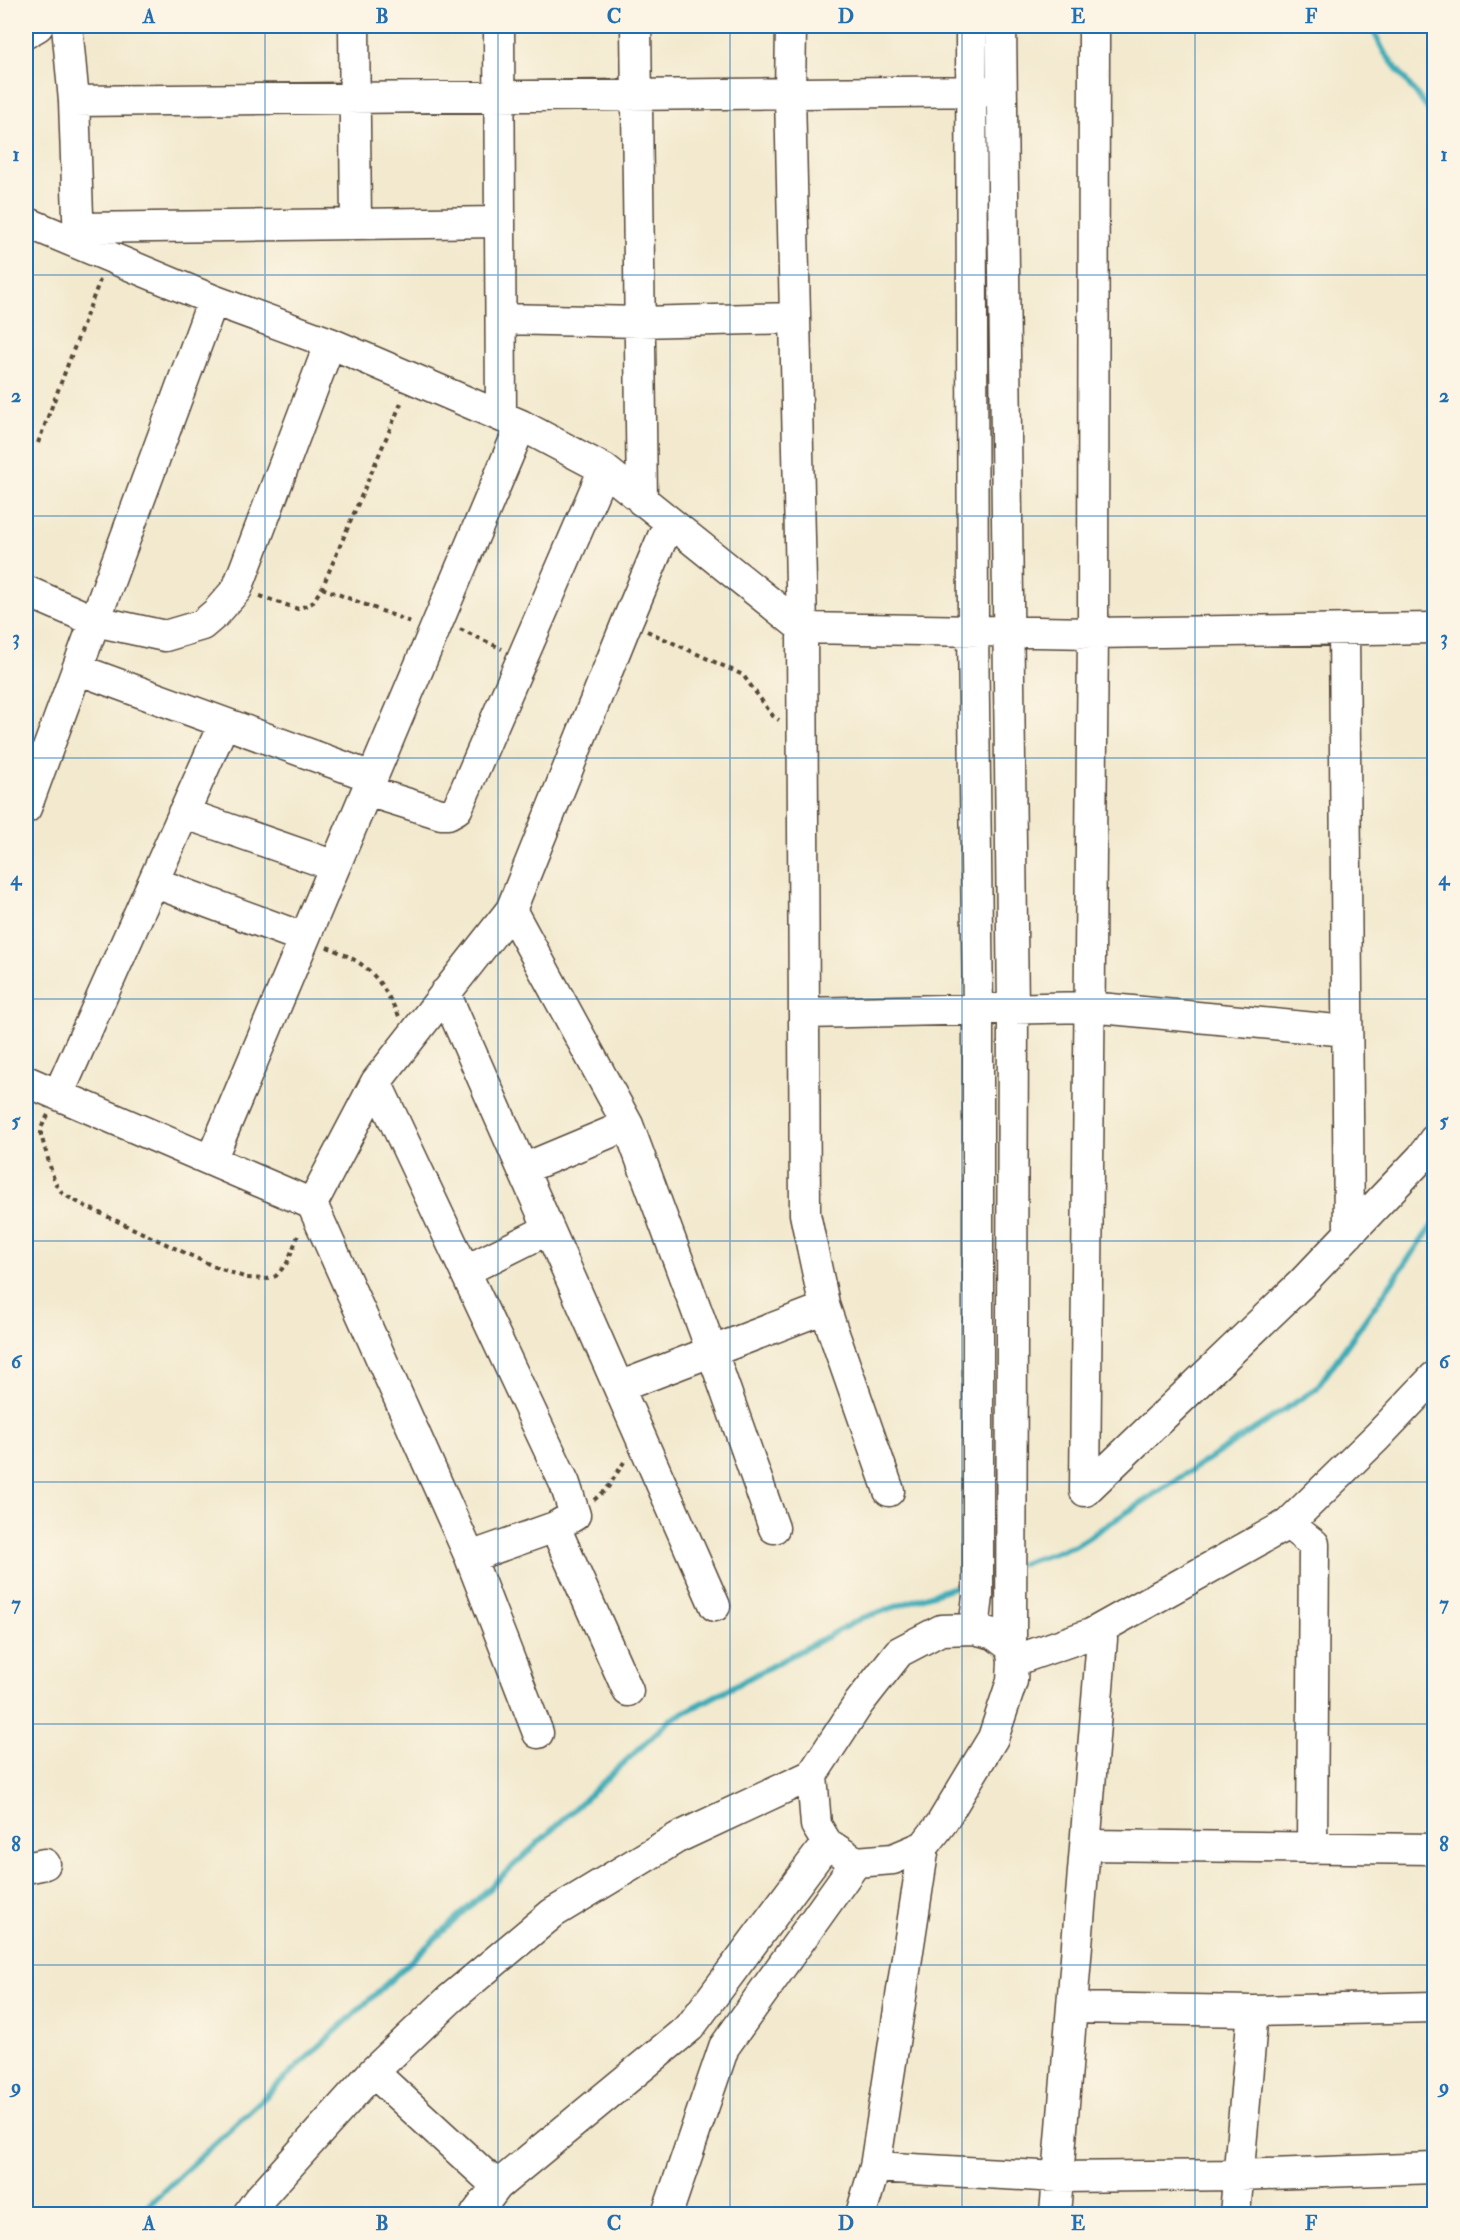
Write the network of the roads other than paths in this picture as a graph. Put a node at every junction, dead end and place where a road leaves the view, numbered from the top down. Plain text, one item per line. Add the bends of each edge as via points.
1 (38, 26) edge
2 (67, 26) edge
3 (354, 26) edge
4 (499, 26) edge
5 (636, 26) edge
6 (791, 26) edge
7 (971, 26) edge
8 (1001, 26) edge
9 (1094, 26) edge
10 (26, 33) edge
11 (1003, 91) junction
12 (970, 92) junction
13 (790, 94) junction
14 (637, 95) junction
15 (499, 97) junction
16 (354, 98) junction
17 (74, 101) junction
18 (26, 222) edge
19 (500, 222) junction
20 (356, 224) junction
21 (79, 236) junction
22 (213, 300) junction
23 (794, 318) junction
24 (501, 319) junction
25 (640, 322) junction
26 (330, 343) junction
27 (511, 421) junction
28 (604, 469) junction
29 (642, 501) junction
30 (669, 522) junction
31 (26, 591) edge
32 (95, 621) junction
33 (802, 628) junction
34 (1434, 628) edge
35 (1344, 629) junction
36 (973, 631) junction
37 (1007, 632) junction
38 (1093, 633) junction
39 (77, 669) junction
40 (224, 723) junction
41 (369, 784) junction
42 (26, 808) edge
43 (183, 813) junction
44 (335, 866) junction
45 (153, 882) junction
46 (511, 910) junction
47 (304, 938) junction
48 (445, 993) junction
49 (1089, 1007) junction
50 (1013, 1009) junction
51 (978, 1010) junction
52 (805, 1013) junction
53 (1347, 1031) junction
54 (26, 1082) edge
55 (376, 1082) junction
56 (58, 1095) junction
57 (628, 1125) junction
58 (1434, 1140) edge
59 (211, 1161) junction
60 (522, 1169) junction
61 (312, 1204) junction
62 (549, 1229) junction
63 (1349, 1234) junction
64 (465, 1271) junction
65 (825, 1308) junction
66 (712, 1352) junction
67 (1434, 1377) edge
68 (619, 1387) junction
69 (889, 1491) dead end
70 (565, 1521) junction
71 (1288, 1524) junction
72 (774, 1528) dead end
73 (470, 1557) junction
74 (715, 1606) dead end
75 (974, 1629) junction
76 (1091, 1634) junction
77 (1012, 1654) junction
78 (628, 1691) dead end
79 (538, 1733) dead end
80 (812, 1775) junction
81 (827, 1843) junction
82 (1086, 1845) junction
83 (924, 1846) junction
84 (1312, 1848) junction
85 (1434, 1849) edge
86 (856, 1862) junction
87 (1434, 2007) edge
88 (1072, 2008) junction
89 (1252, 2011) junction
90 (690, 2027) junction
91 (724, 2047) junction
92 (373, 2072) junction
93 (875, 2167) junction
94 (1434, 2168) edge
95 (1239, 2175) junction
96 (1058, 2176) junction
97 (497, 2186) junction
98 (864, 2212) edge
99 (248, 2214) edge
100 (476, 2214) edge
101 (667, 2214) edge
102 (1055, 2214) edge
103 (1235, 2214) edge

1 - 10 street
2 - 17 street
3 - 16 street
4 - 15 street
5 - 14 street
6 - 13 street
7 - 12 street
8 - 11 street
9 - 38 street
11 - 12 street
11 - 37 street
12 - 13 street
12 - 36 street
13 - 14 street
13 - 23 street
14 - 15 street
14 - 25 street
15 - 16 street
15 - 19 street
16 - 17 street
16 - 20 street
17 - 21 street
18 - 21 street
19 - 20 street
19 - 24 street
20 - 21 street
21 - 22 street via 109,257
22 - 26 street
22 - 32 street
23 - 25 street
23 - 33 street
24 - 25 street
24 - 27 street
25 - 29 street
26 - 27 street
26 - 32 street via 237,589 202,625 165,636
27 - 28 street
27 - 41 street via 436,625
28 - 29 street
28 - 41 street via 457,809 441,814
29 - 30 street
30 - 33 street
30 - 46 street
31 - 32 street
32 - 39 street
33 - 36 street
33 - 52 street
34 - 35 street
35 - 38 street
35 - 53 street
36 - 37 street
36 - 51 street
37 - 38 street
37 - 50 street
38 - 49 street
39 - 40 street
39 - 42 street
40 - 41 street
40 - 43 street
41 - 44 street
43 - 44 street
43 - 45 street
44 - 47 street
45 - 47 street
45 - 56 street
46 - 48 street
46 - 57 street
47 - 59 street
48 - 55 street
48 - 60 street
49 - 50 street
49 - 53 street
49 - 63 street via 1085,1491
50 - 51 street
50 - 77 street
51 - 52 street
51 - 75 street via 978,1596
52 - 65 street via 805,1214
53 - 63 street
54 - 56 street
55 - 61 street
55 - 64 street
56 - 59 street
57 - 60 street
57 - 66 street
58 - 63 street
59 - 61 street
60 - 62 street
61 - 73 street
62 - 64 street
62 - 68 street
64 - 70 street via 565,1484
65 - 66 street
65 - 69 street
66 - 68 street
66 - 72 street
67 - 71 street
68 - 74 street
70 - 73 street
70 - 78 street
71 - 76 street
71 - 84 street via 1314,1544
73 - 79 street
75 - 77 street via 994,1634
75 - 80 street via 941,1630 899,1652 859,1703
76 - 77 street
76 - 82 street via 1102,1639 1103,1645
77 - 83 street via 1012,1681 993,1738
80 - 81 street via 816,1825
80 - 92 street via 677,1838 553,1913 450,1998
81 - 86 street
81 - 90 street
82 - 84 street
82 - 88 street
83 - 86 street via 893,1858
83 - 93 street
84 - 85 street
86 - 91 street
87 - 89 street
88 - 89 street
88 - 96 street
89 - 95 street
90 - 91 street
90 - 97 street
91 - 101 street
92 - 97 street
92 - 99 street
93 - 96 street
93 - 98 street
94 - 95 street
95 - 96 street
95 - 103 street
96 - 102 street
97 - 100 street

